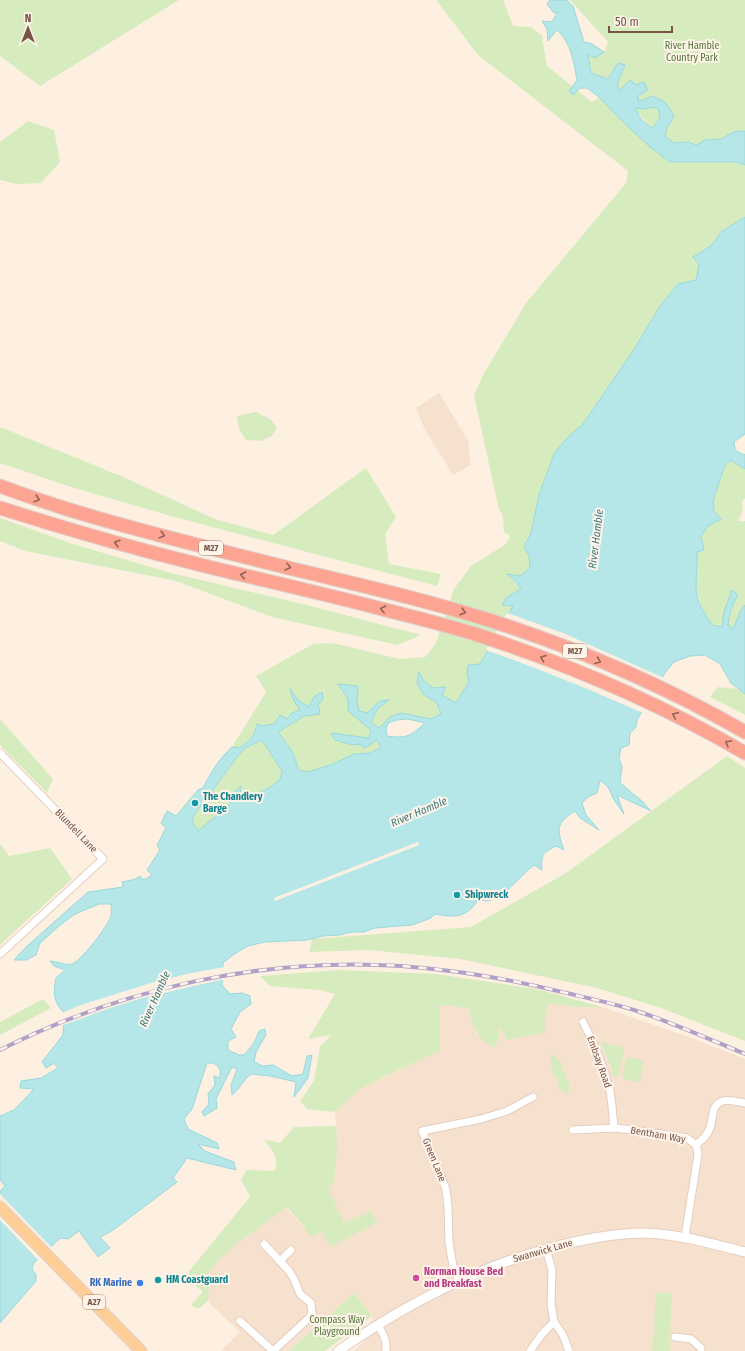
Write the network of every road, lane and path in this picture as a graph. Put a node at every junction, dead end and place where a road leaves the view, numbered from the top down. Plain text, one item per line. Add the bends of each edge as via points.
1 (0, 486) edge
2 (0, 508) edge
3 (745, 732) edge
4 (0, 753) edge
5 (745, 753) edge
6 (0, 954) edge
7 (582, 1022) dead end
8 (533, 1097) dead end
9 (745, 1103) edge
10 (614, 1128) junction
11 (573, 1130) dead end
12 (696, 1145) junction
13 (0, 1207) edge
14 (685, 1237) junction
15 (264, 1244) dead end
16 (546, 1249) junction
17 (291, 1250) dead end
18 (745, 1252) edge
19 (280, 1261) junction
20 (459, 1281) junction
21 (240, 1321) dead end
22 (554, 1322) junction
23 (378, 1325) junction
24 (675, 1337) dead end
25 (141, 1351) edge
26 (338, 1351) edge
27 (386, 1351) edge
28 (530, 1351) edge
29 (569, 1351) edge
30 (701, 1351) edge

1 -> 3 highway, M27 via 120,524 425,601 493,621 646,681
5 -> 2 highway, M27 via 710,732 645,701 550,661 477,635 137,549
4 - 6 street, Blundell Lane via 104,859
7 - 10 street, Embsay Road via 592,1038 607,1082
8 - 20 street, Green Lane via 507,1111 481,1119 422,1131 446,1189 449,1242 453,1266
9 - 12 street via 730,1100 720,1102 714,1108 710,1128
10 - 11 street, Bentham Way
10 - 12 street, Bentham Way via 687,1138
12 - 14 street, Bentham Way via 698,1154
13 - 25 main road, A27
14 - 16 street, Swanwick Lane via 638,1233 610,1235
14 - 18 street, Swanwick Lane
15 - 19 street
16 - 20 street, Swanwick Lane via 492,1266
16 - 22 street via 552,1270 551,1304
17 - 19 street
19 - 21 street via 294,1279 300,1294 311,1303 310,1317 273,1351
20 - 23 street, Swanwick Lane
22 - 28 street
22 - 29 street
23 - 26 street, Swanwick Lane
23 - 27 street via 387,1343
24 - 30 street via 691,1339

